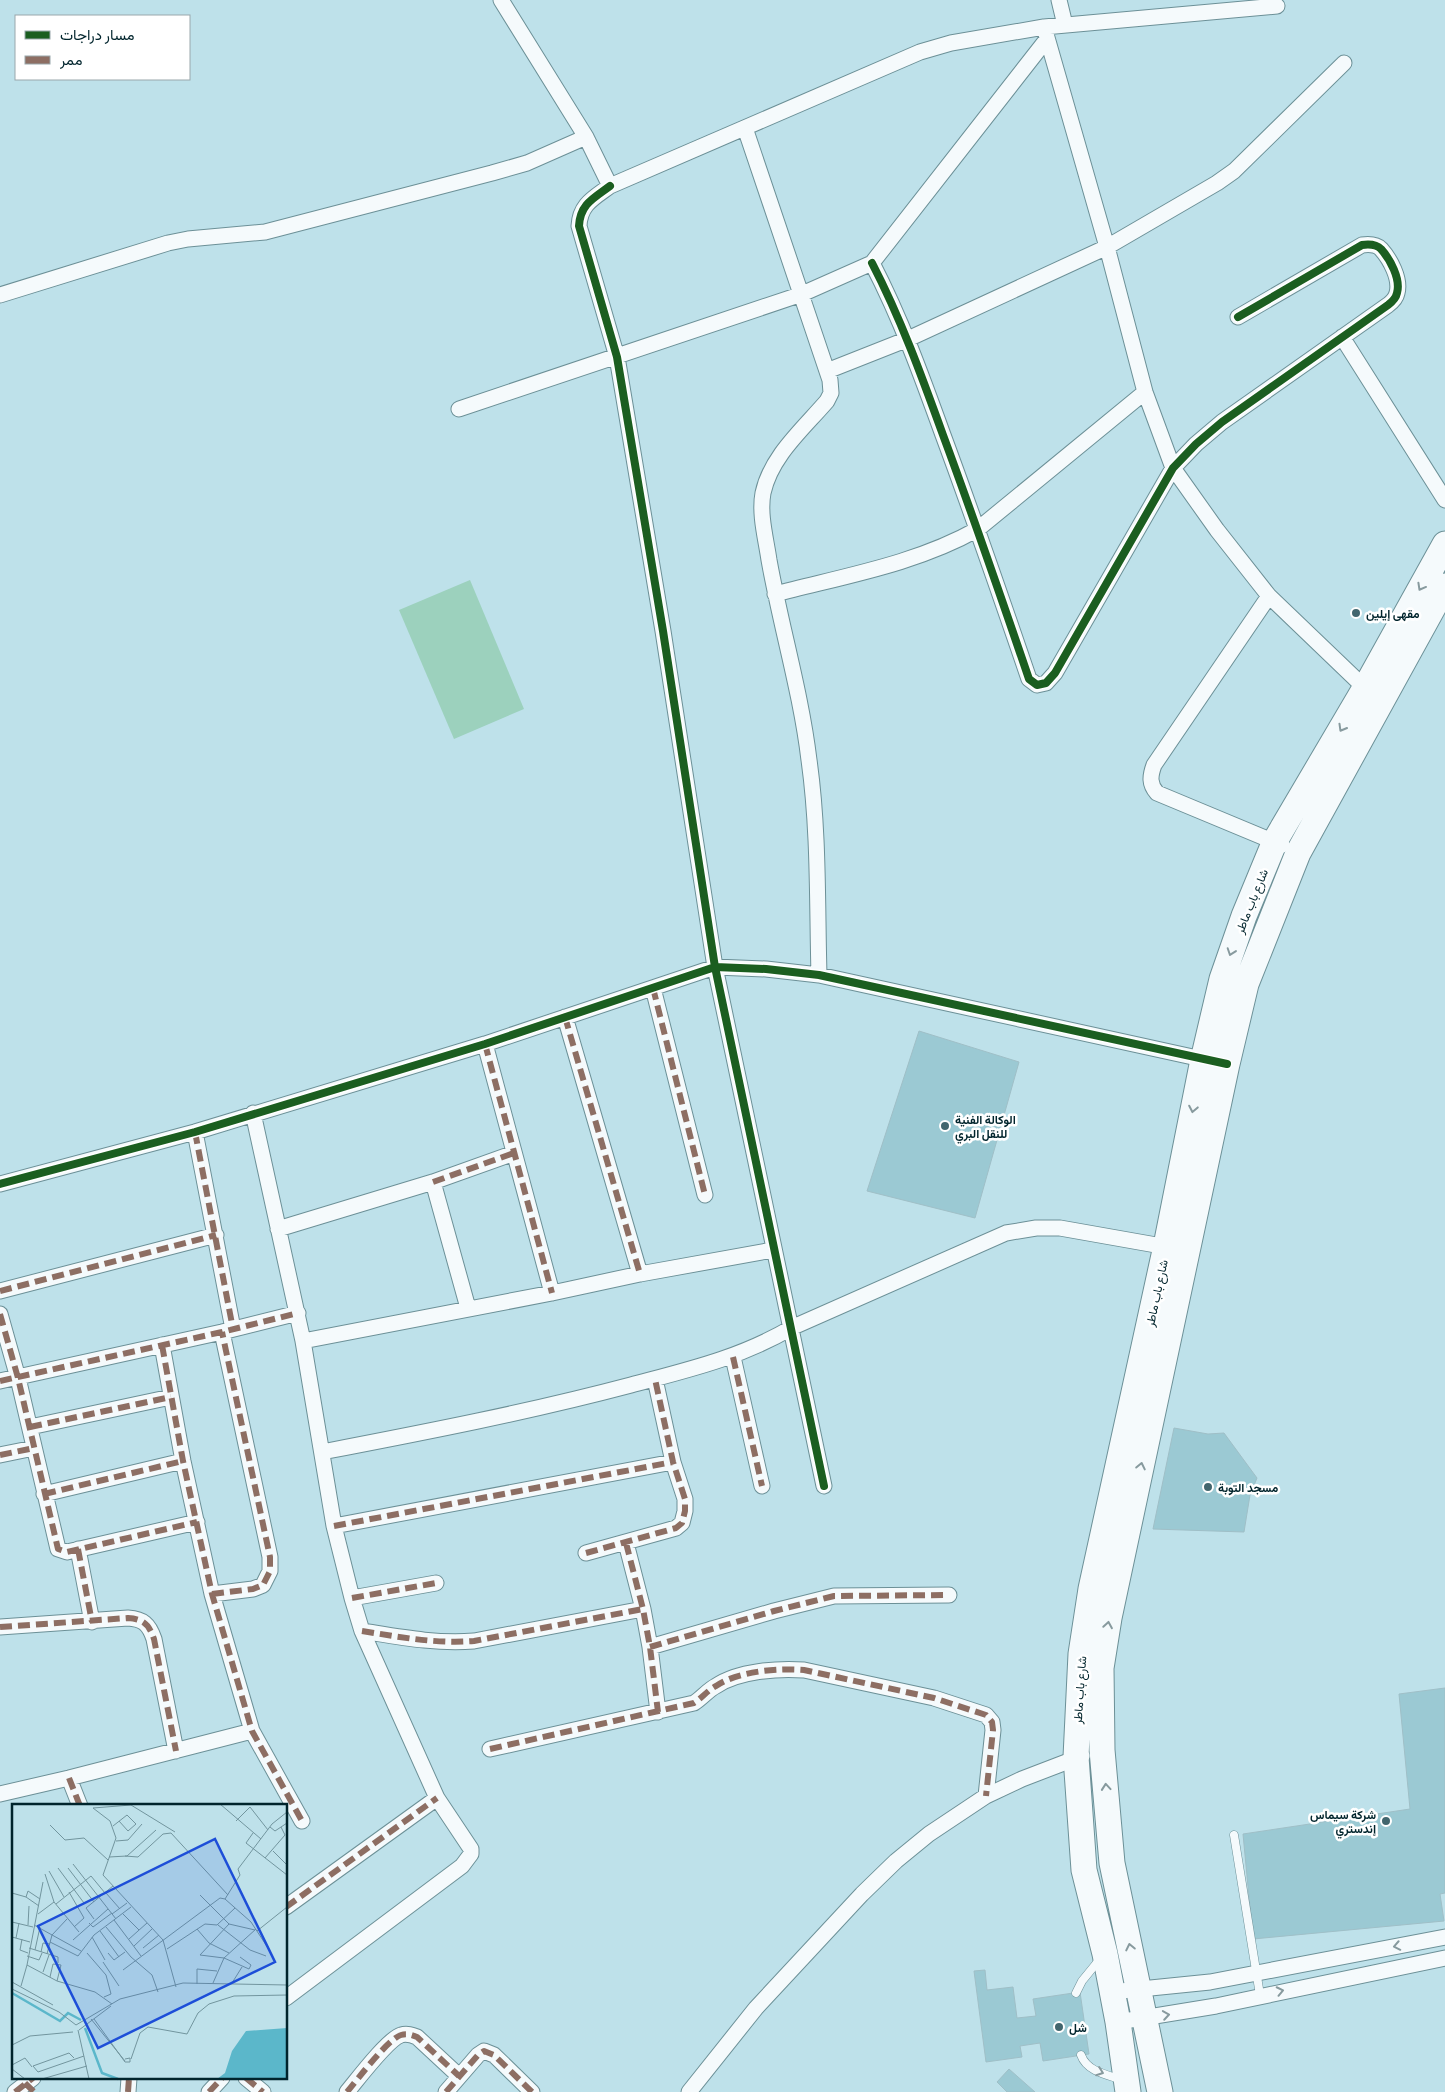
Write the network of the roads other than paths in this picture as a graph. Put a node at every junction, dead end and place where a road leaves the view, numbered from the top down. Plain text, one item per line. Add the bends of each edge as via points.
1 (501, 0) edge
2 (1059, 0) edge
3 (1278, 6) dead end
4 (1066, 25) junction
5 (1046, 33) junction
6 (1344, 63) dead end
7 (745, 128) junction
8 (586, 137) junction
9 (610, 186) junction
10 (1107, 247) junction
11 (872, 263) junction
12 (802, 294) junction
13 (0, 295) edge
14 (1238, 317) dead end
15 (1342, 337) junction
16 (908, 339) junction
17 (617, 357) junction
18 (827, 371) junction
19 (1145, 392) junction
20 (459, 410) dead end
21 (1172, 468) junction
22 (1445, 500) edge
23 (978, 529) junction
24 (1445, 544) edge
25 (1445, 586) edge
26 (775, 594) junction
27 (1269, 596) junction
28 (1373, 693) junction
29 (1275, 842) junction
30 (1298, 853) junction
31 (715, 967) junction
32 (819, 975) junction
33 (653, 988) junction
34 (566, 1018) junction
35 (485, 1044) junction
36 (1215, 1062) junction
37 (253, 1112) junction
38 (195, 1132) junction
39 (514, 1153) junction
40 (433, 1182) junction
41 (0, 1184) edge
42 (705, 1195) dead end
43 (278, 1229) junction
44 (216, 1235) junction
45 (1176, 1248) junction
46 (774, 1250) junction
47 (640, 1274) junction
48 (0, 1291) edge
49 (552, 1293) junction
50 (468, 1308) junction
51 (298, 1313) junction
52 (0, 1314) edge
53 (791, 1328) junction
54 (228, 1330) junction
55 (303, 1341) junction
56 (162, 1345) junction
57 (733, 1357) junction
58 (18, 1378) junction
59 (654, 1379) junction
60 (0, 1381) edge
61 (171, 1397) junction
62 (30, 1427) junction
63 (34, 1448) junction
64 (322, 1452) junction
65 (0, 1455) edge
66 (183, 1461) junction
67 (673, 1462) junction
68 (762, 1486) dead end
69 (824, 1486) dead end
70 (44, 1494) junction
71 (197, 1522) junction
72 (334, 1526) junction
73 (626, 1543) junction
74 (78, 1549) junction
75 (586, 1553) dead end
76 (436, 1583) dead end
77 (212, 1594) junction
78 (948, 1595) dead end
79 (352, 1598) junction
80 (643, 1609) junction
81 (92, 1622) junction
82 (0, 1627) edge
83 (362, 1631) junction
84 (650, 1647) junction
85 (658, 1712) junction
86 (252, 1732) junction
87 (490, 1749) dead end
88 (1102, 1750) junction
89 (176, 1751) junction
90 (1076, 1757) junction
91 (69, 1778) junction
92 (0, 1794) edge
93 (986, 1796) junction
94 (437, 1798) junction
95 (79, 1804) edge
96 (302, 1821) dead end
97 (1234, 1836) dead end
98 (288, 1906) edge
99 (1445, 1937) edge
100 (1105, 1954) junction
101 (1342, 1957) junction
102 (1445, 1958) edge
103 (1256, 1973) junction
104 (1348, 1977) junction
105 (1210, 1982) junction
106 (1139, 1988) junction
107 (1111, 1992) junction
108 (1076, 1993) dead end
109 (1260, 1995) junction
110 (288, 1996) edge
111 (1216, 2006) junction
112 (1145, 2018) junction
113 (1118, 2022) junction
114 (1081, 2056) dead end
115 (459, 2076) junction
116 (220, 2080) edge
117 (248, 2080) edge
118 (1159, 2086) edge
119 (1127, 2087) edge
120 (209, 2092) edge
121 (263, 2092) edge
122 (346, 2092) edge
123 (446, 2092) edge
124 (532, 2092) edge
125 (689, 2092) edge

1 - 8 street
2 - 4 street
3 - 4 street
4 - 5 street
5 - 7 street via 951,43 920,52
5 - 10 street
5 - 11 street
6 - 10 street via 1234,171
7 - 9 street
7 - 12 street
8 - 9 street
8 - 13 street via 510,168 265,232 168,243
9 - 17 street via 583,209 579,226
10 - 16 street
10 - 19 street
11 - 12 street
11 - 16 street
12 - 17 street
12 - 18 street
14 - 15 street via 1369,244 1381,250 1394,271 1398,292 1388,305
15 - 21 street via 1222,422
15 - 22 street
16 - 18 street
16 - 23 street
17 - 20 street
17 - 31 street
18 - 26 street via 831,393 827,402 776,461 763,495 763,522
19 - 21 street
19 - 23 street
21 - 23 street via 1055,673 1042,685 1037,686 1029,679
21 - 27 street
23 - 26 street via 921,555
24 -> 28 main road, شارع باب ماطر
25 - 28 main road, شارع باب ماطر
26 - 32 street via 813,793
27 - 28 street
27 - 29 street via 1154,765 1150,781 1157,793
28 -> 29 main road, شارع باب ماطر
28 - 30 main road, شارع باب ماطر
29 - 30 street
29 -> 36 main road, شارع باب ماطر via 1222,979
30 - 36 main road, شارع باب ماطر
31 - 32 street
31 - 33 street
31 - 46 street
32 - 36 street
33 - 34 street
33 - 42 street
34 - 35 street
34 - 47 street
35 - 37 street
35 - 39 street
36 - 45 main road, شارع باب ماطر
37 - 38 street
37 - 43 street
38 - 41 street
38 - 44 street
39 - 40 street
39 - 49 street
40 - 43 street
40 - 50 street
43 - 51 street
44 - 48 street
44 - 54 street
45 - 53 street via 1060,1228 1006,1233
88 -> 45 main road, شارع باب ماطر via 1101,1668
45 - 90 main road, شارع باب ماطر via 1091,1589 1081,1654
46 - 47 street
46 - 53 street
47 - 49 street
49 - 50 street
50 - 55 street
51 - 54 street
51 - 55 street
52 - 58 street
53 - 57 street
53 - 69 street
54 - 56 street
54 - 77 street via 270,1571 263,1584 253,1589
55 - 64 street
56 - 58 street
56 - 61 street
57 - 59 street
57 - 68 street
58 - 60 street
58 - 62 street
59 - 64 street via 550,1407
59 - 67 street
61 - 62 street
61 - 66 street
62 - 63 street
63 - 65 street
63 - 70 street
64 - 72 street
66 - 70 street
66 - 71 street
67 - 72 street
67 - 73 street via 685,1499 682,1523 676,1528
70 - 74 street via 58,1549 68,1552
71 - 74 street
71 - 77 street
72 - 79 street
73 - 75 street
73 - 80 street
74 - 81 street
76 - 79 street
77 - 86 street
78 - 84 street via 834,1596
79 - 83 street
80 - 83 street via 454,1642
80 - 84 street
81 - 82 street
81 - 89 street via 134,1619 145,1622 150,1629
83 - 94 street
84 - 85 street
85 - 87 street
85 - 93 street via 694,1703 730,1680 783,1668 934,1698 986,1715 992,1722
86 - 89 street
86 - 96 street
88 - 90 street
106 -> 88 main road, شارع باب ماطر via 1112,1863
89 - 91 street
90 - 93 street
90 - 100 main road, شارع باب ماطر via 1084,1870
91 - 92 street
91 - 95 street
93 - 125 street via 929,1834 862,1894 756,2008
94 - 98 street
94 - 110 street via 472,1849 467,1861
97 - 103 lane
99 -> 101 street
100 - 107 main road, شارع باب ماطر
100 - 108 lane
101 - 103 street
101 - 104 street
102 - 104 street
103 - 105 street
103 - 109 lane
109 -> 104 street
105 - 106 street
105 - 111 street
106 - 107 street
106 - 112 main road, شارع باب ماطر
107 - 113 main road, شارع باب ماطر
109 - 111 street
112 -> 111 street
112 - 113 street
112 - 118 main road, شارع باب ماطر
113 - 119 main road, شارع باب ماطر
114 -> 119 lane via 1089,2068
115 - 122 street via 417,2037 400,2035
115 - 123 street
115 - 124 street via 478,2055 489,2052
116 - 120 street
117 - 121 street

